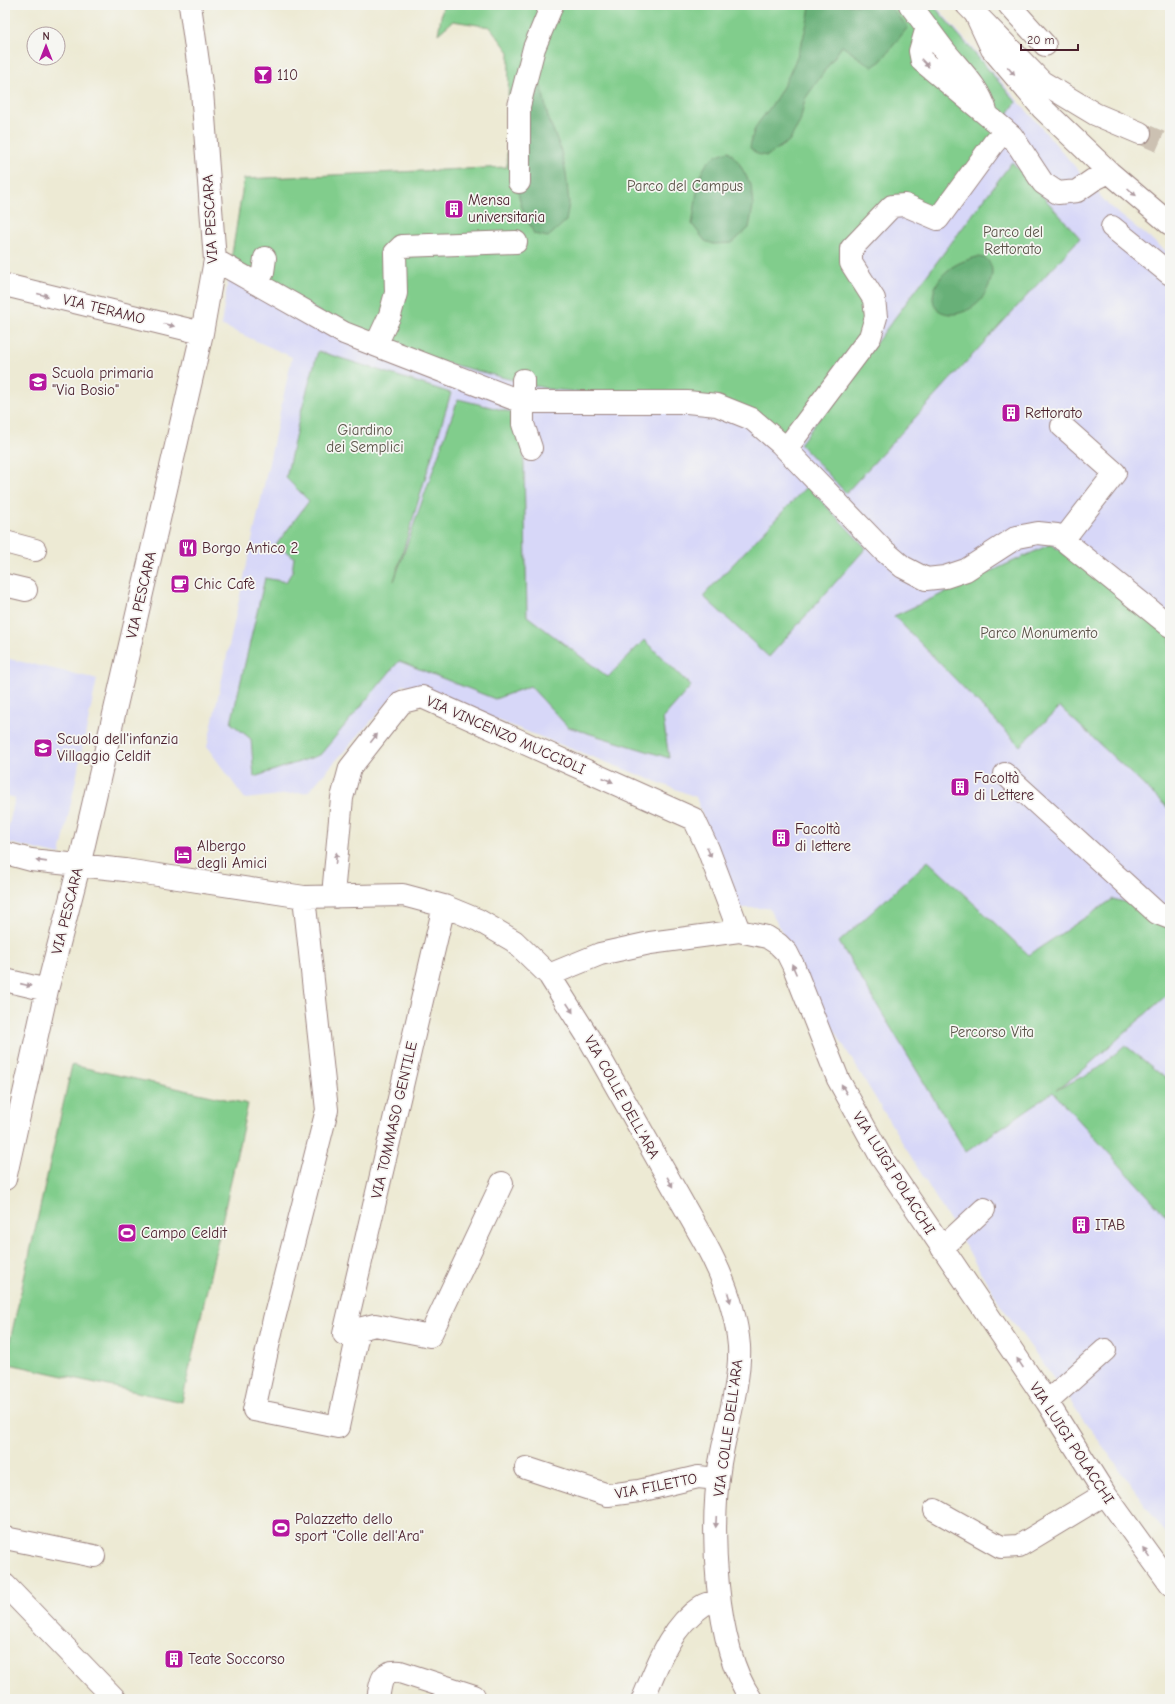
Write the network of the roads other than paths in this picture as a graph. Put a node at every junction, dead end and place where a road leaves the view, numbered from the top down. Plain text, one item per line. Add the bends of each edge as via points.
1 (190, 5) edge
2 (552, 5) edge
3 (910, 5) edge
4 (1002, 5) edge
5 (1009, 5) edge
6 (975, 14) edge
7 (1044, 45) dead end
8 (1005, 130) junction
9 (1140, 133) tunnel mouth
10 (1109, 172) junction
11 (519, 182) dead end
12 (1170, 224) edge
13 (1112, 227) dead end
14 (516, 242) dead end
15 (266, 258) dead end
16 (215, 260) junction
17 (1170, 274) edge
18 (257, 284) junction
19 (5, 285) edge
20 (202, 333) junction
21 (376, 345) junction
22 (523, 380) dead end
23 (522, 402) junction
24 (1062, 426) dead end
25 (531, 448) dead end
26 (786, 449) junction
27 (1063, 540) junction
28 (5, 542) edge
29 (35, 550) dead end
30 (1170, 626) edge
31 (1005, 774) dead end
32 (5, 853) edge
33 (78, 866) junction
34 (304, 897) junction
35 (336, 897) junction
36 (444, 906) junction
37 (1170, 918) edge
38 (738, 931) junction
39 (549, 975) junction
40 (5, 980) edge
41 (47, 990) junction
42 (5, 1179) edge
43 (502, 1183) dead end
44 (984, 1210) dead end
45 (942, 1248) junction
46 (344, 1334) dead end
47 (1105, 1350) dead end
48 (1047, 1402) junction
49 (526, 1468) dead end
50 (718, 1479) junction
51 (1105, 1494) junction
52 (935, 1510) dead end
53 (5, 1538) edge
54 (94, 1556) dead end
55 (1170, 1584) edge
56 (5, 1585) edge
57 (719, 1601) junction
58 (115, 1699) edge
59 (378, 1699) edge
60 (474, 1699) edge
61 (643, 1699) edge
62 (751, 1699) edge

1 - 16 street, VIA PESCARA via 202,91
2 - 11 street via 534,48 519,106
3 - 8 street via 970,80 982,98 988,116
4 - 6 street
5 - 7 street
6 - 9 street via 1042,82 1095,114
6 -> 10 street via 992,49 1042,108
8 - 10 street via 1012,136 1043,183 1058,193 1077,191
8 - 26 street via 938,219 905,205 892,206 851,249 851,263 874,299 876,317 870,337
10 -> 12 street
13 - 17 street
14 - 21 street via 402,246 395,254 396,293 390,315
15 - 18 street
16 - 18 street
16 - 20 street, VIA PESCARA
18 - 21 street via 344,333
19 -> 20 street, VIA TERAMO
20 - 33 street, VIA PESCARA
21 - 23 street
22 - 23 street
23 - 25 street via 523,424
23 - 26 street via 687,402 717,405 752,419
24 - 27 street via 1115,473
26 - 27 street via 883,550 903,567 926,579 945,577 966,570 1017,537 1038,533 1057,535
27 - 30 street
28 - 29 street
31 - 37 street via 1157,913
33 -> 32 street, VIA COLLE DELL'ARA via 31,860
33 - 34 street, VIA COLLE DELL'ARA via 125,870
33 - 41 street, VIA PESCARA
34 - 35 street, VIA COLLE DELL'ARA
34 - 43 street via 327,1110 274,1319 254,1410 338,1427 359,1329 375,1325 430,1336
35 - 36 street, VIA COLLE DELL'ARA via 403,896
35 -> 38 street, VIA VINCENZO MUCCIOLI via 334,884 342,798 350,768 402,702 422,697 694,819 708,848
36 - 39 street, VIA COLLE DELL'ARA via 478,920 514,941
36 - 46 street, VIA TOMMASO GENTILE
38 - 39 street, VIA LUIGI POLACCHI via 621,949 600,954
45 -> 38 street, VIA LUIGI POLACCHI via 881,1157 838,1079 786,953 767,937
39 -> 50 street, VIA COLLE DELL'ARA via 590,1040 712,1257 726,1288 736,1322 738,1372
40 -> 41 street
41 - 42 street, VIA PESCARA
44 - 45 street
48 -> 45 street, VIA LUIGI POLACCHI
47 - 48 street
48 - 51 street, VIA LUIGI POLACCHI
49 - 50 street, VIA FILETTO via 608,1495 639,1491 698,1477
50 -> 57 street, VIA COLLE DELL'ARA via 715,1531
51 - 52 street via 1019,1546 1000,1547
55 -> 51 street, VIA LUIGI POLACCHI
53 - 54 street
56 - 58 street
57 - 61 street via 702,1605 686,1619 661,1657
57 - 62 street, VIA COLLE DELL'ARA via 733,1662
59 - 60 street via 382,1678 392,1671 474,1696

